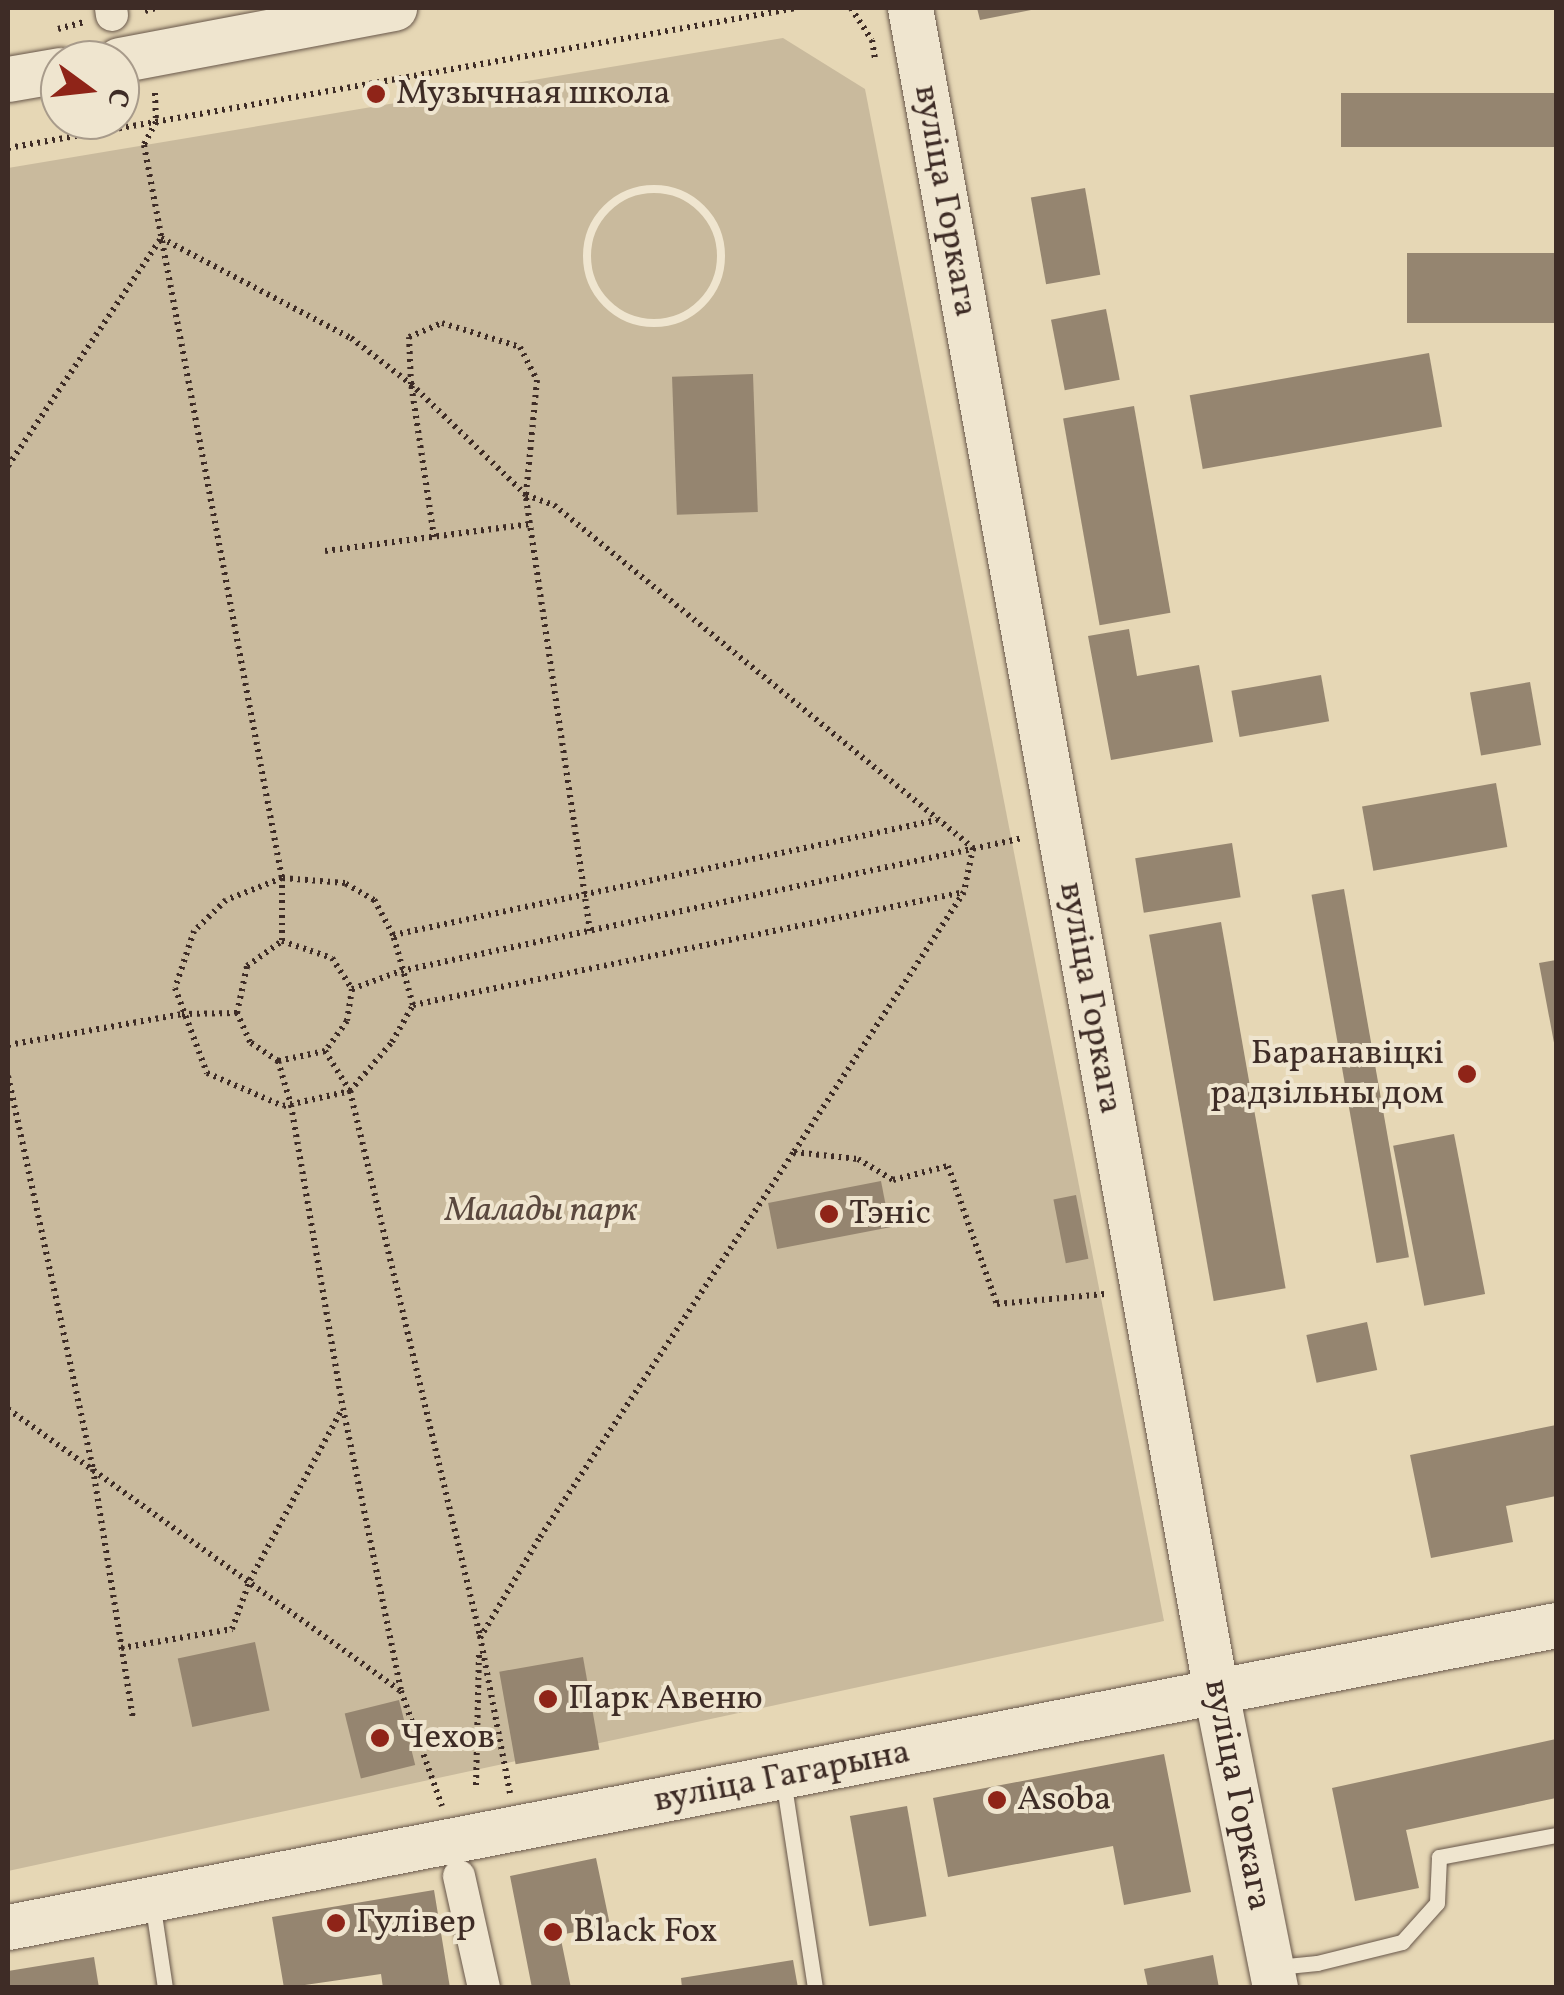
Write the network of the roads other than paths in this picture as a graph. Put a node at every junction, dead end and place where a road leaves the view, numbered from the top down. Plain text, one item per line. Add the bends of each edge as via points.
1 (394, 8) edge
2 (910, 8) edge
3 (140, 56) edge
4 (40, 73) edge
5 (8, 79) edge
6 (1556, 1625) edge
7 (1216, 1692) junction
8 (783, 1776) junction
9 (1556, 1835) edge
10 (459, 1876) dead end
11 (152, 1902) junction
12 (8, 1927) edge
13 (1273, 1978) edge
14 (165, 1988) edge
15 (484, 1988) edge
16 (814, 1988) edge

1 - 3 street
2 - 7 street, вуліца Горкага
4 - 5 street
6 - 7 street, вуліца Гагарына
7 - 8 street, вуліца Гагарына
7 - 13 street, вуліца Горкага
8 - 11 street, вуліца Гагарына
8 - 16 lane
9 - 13 lane via 1439,1857 1438,1903 1402,1942
10 - 15 street
11 - 12 street, вуліца Гагарына
11 - 14 lane

